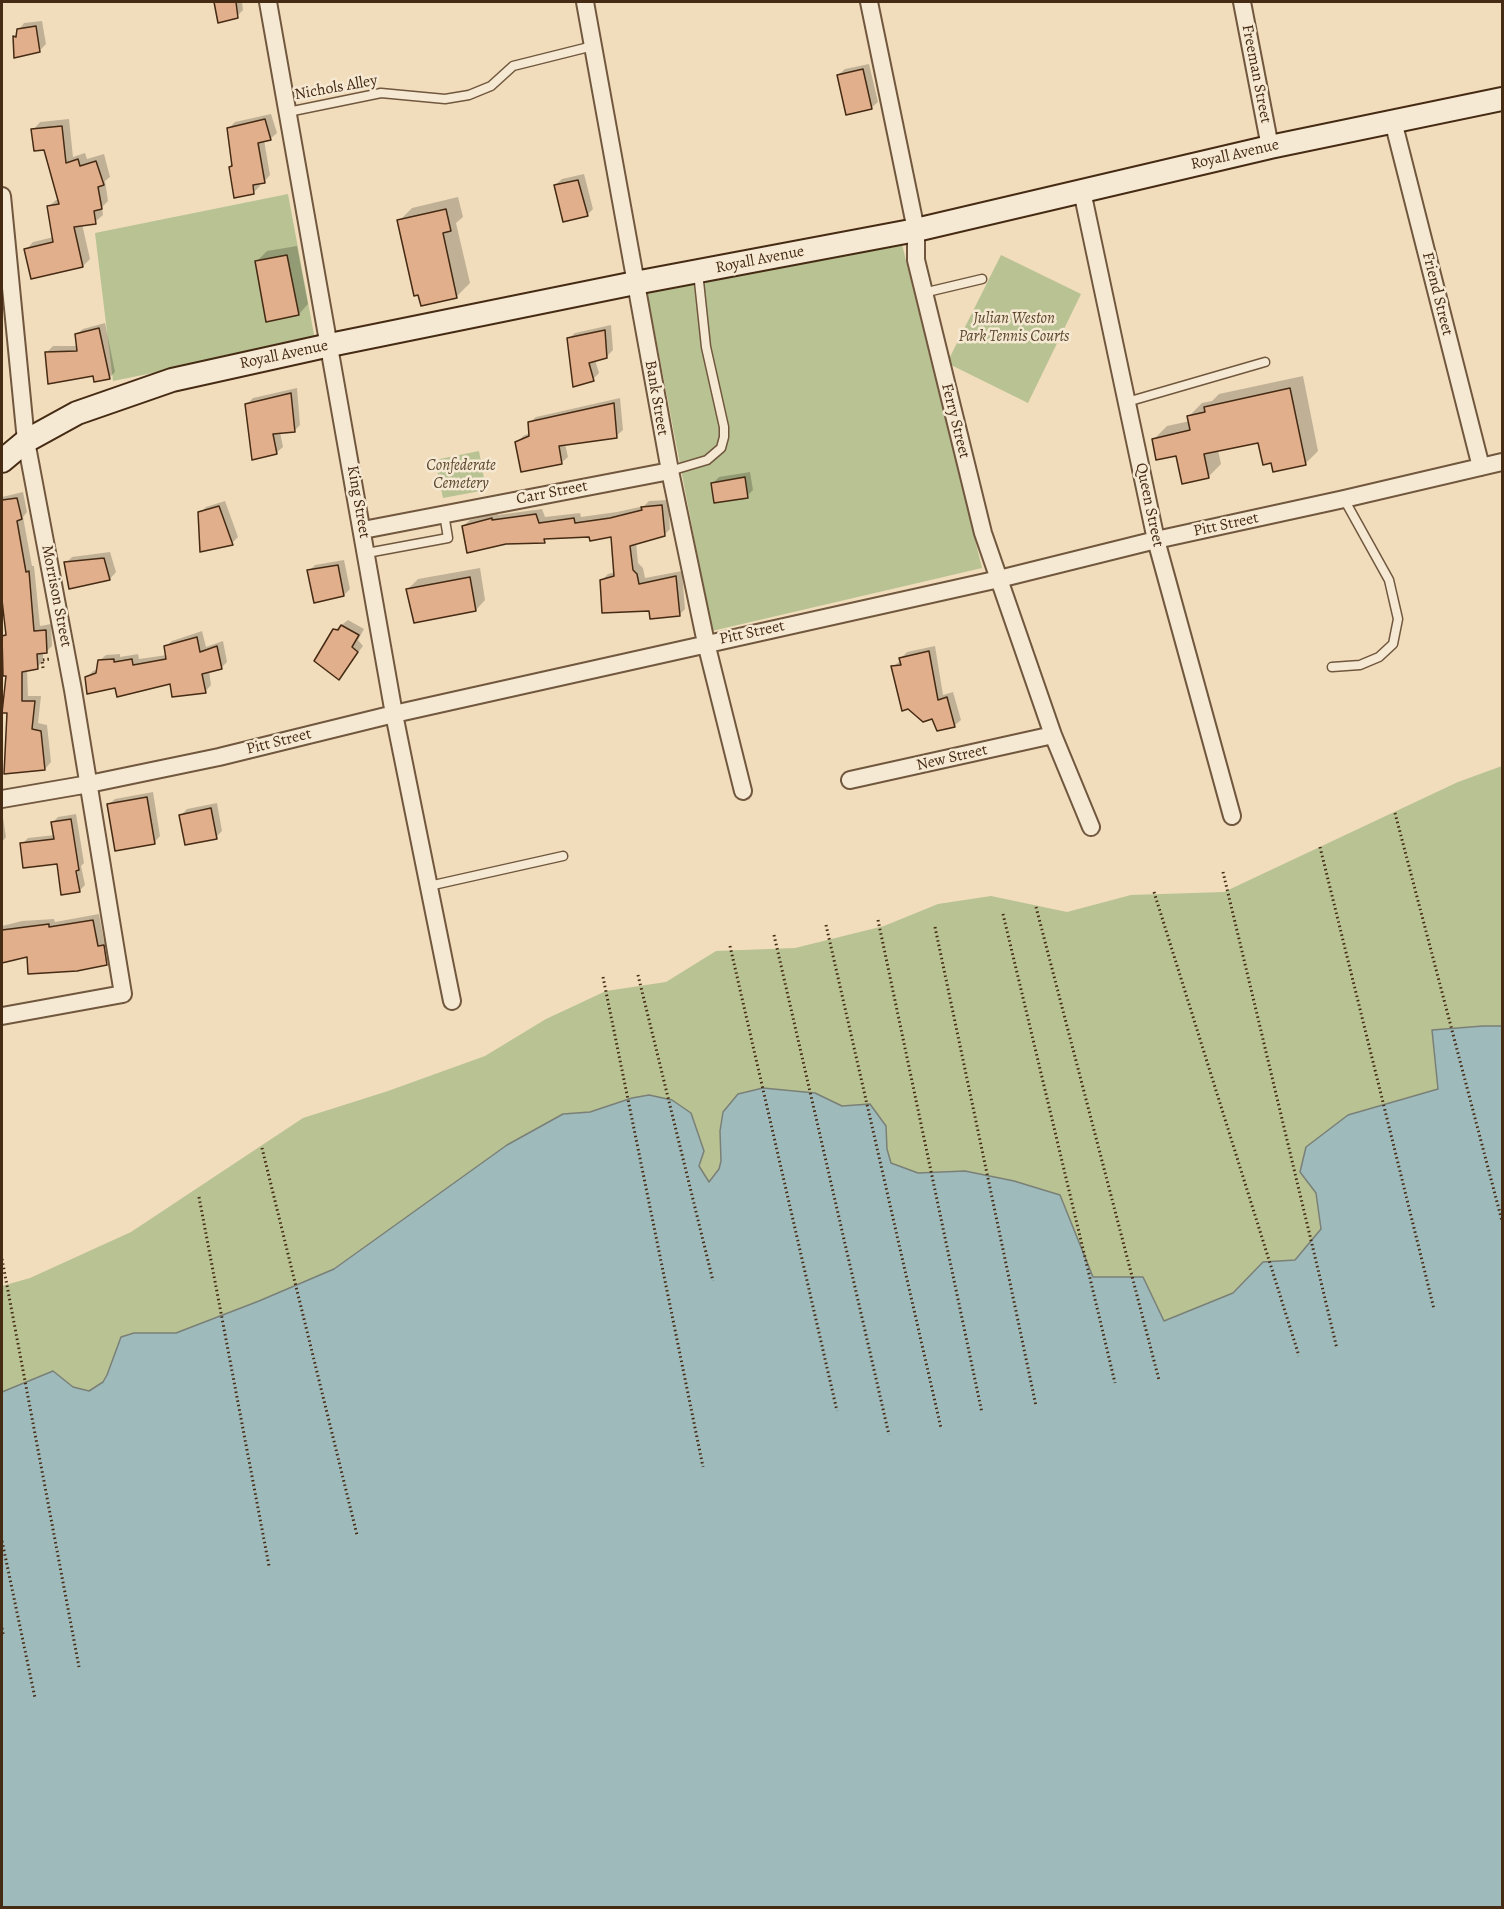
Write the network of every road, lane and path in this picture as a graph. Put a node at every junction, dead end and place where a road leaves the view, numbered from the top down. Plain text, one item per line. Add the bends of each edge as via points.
1 (268, 2) edge
2 (585, 2) edge
3 (869, 2) edge
4 (1242, 2) edge
5 (592, 46) junction
6 (1503, 99) edge
7 (288, 112) junction
8 (1393, 121) junction
9 (1270, 147) junction
10 (1083, 190) junction
11 (2, 196) edge
12 (916, 230) junction
13 (698, 272) junction
14 (982, 279) dead end
15 (635, 284) junction
16 (923, 293) junction
17 (330, 345) junction
18 (1265, 362) dead end
19 (1127, 402) junction
20 (26, 441) junction
21 (2, 461) edge
22 (1503, 462) edge
23 (1481, 467) junction
24 (670, 471) junction
25 (1344, 499) junction
26 (444, 514) junction
27 (363, 530) junction
28 (1156, 540) junction
29 (367, 553) junction
30 (999, 579) junction
31 (706, 643) junction
32 (42, 660) dead end
33 (43, 668) dead end
34 (1332, 668) dead end
35 (394, 714) junction
36 (1053, 735) junction
37 (849, 780) dead end
38 (89, 784) junction
39 (743, 791) dead end
40 (2, 799) edge
41 (1395, 813) dead end
42 (1232, 816) dead end
43 (1091, 827) dead end
44 (1320, 846) dead end
45 (563, 856) dead end
46 (1222, 872) dead end
47 (429, 886) junction
48 (1154, 892) dead end
49 (1036, 907) dead end
50 (1002, 914) dead end
51 (878, 920) dead end
52 (826, 925) dead end
53 (935, 927) dead end
54 (774, 935) dead end
55 (730, 946) dead end
56 (638, 975) dead end
57 (603, 977) dead end
58 (452, 1002) dead end
59 (2, 1016) edge
60 (262, 1148) dead end
61 (199, 1197) dead end
62 (1503, 1221) edge
63 (2, 1259) edge
64 (713, 1281) dead end
65 (1434, 1309) dead end
66 (1337, 1349) dead end
67 (1299, 1356) dead end
68 (1159, 1380) dead end
69 (1115, 1383) dead end
70 (1036, 1406) dead end
71 (837, 1412) dead end
72 (982, 1413) dead end
73 (942, 1428) dead end
74 (889, 1435) dead end
75 (703, 1467) dead end
76 (357, 1534) dead end
77 (2, 1541) edge
78 (269, 1566) dead end
79 (2, 1628) edge
80 (2, 1634) edge
81 (79, 1667) dead end
82 (35, 1698) dead end

1 - 7 street, King Street
2 - 5 street, Bank Street
3 - 12 street, Ferry Street
4 - 9 street, Freeman Street
5 - 7 lane, Nichols Alley via 513,66 491,86 470,95 444,99 381,93
5 - 15 street, Bank Street
6 - 8 street, Royall Avenue
7 - 17 street, King Street
8 - 9 street, Royall Avenue
8 - 23 street, Friend Street
9 - 10 street, Royall Avenue
10 - 12 street, Royall Avenue
10 - 19 street, Queen Street
11 - 20 street, Morrison Street
12 - 13 street, Royall Avenue
12 - 16 street, Ferry Street via 916,260
13 - 15 street, Royall Avenue
13 - 24 lane via 706,347 724,437 721,448 707,460
14 - 16 lane
15 - 17 street, Royall Avenue
15 - 24 street, Bank Street
16 - 30 street, Ferry Street via 983,533
17 - 20 street, Royall Avenue via 172,380 77,413
17 - 27 street, King Street
18 - 19 lane
19 - 28 street, Queen Street
20 - 21 street, Royall Avenue
20 - 38 street, Morrison Street
22 - 23 street, Pitt Street
23 - 25 street, Pitt Street
24 - 26 street, Carr Street
24 - 31 street, Bank Street
25 - 28 street, Pitt Street
25 - 34 lane via 1389,580 1398,619 1393,644 1379,657 1360,665
26 - 27 street, Carr Street
26 - 29 lane via 448,538
27 - 29 street, King Street
28 - 30 street, Pitt Street
28 - 42 street, Queen Street
29 - 35 street, King Street
30 - 31 street, Pitt Street
30 - 36 street, Ferry Street
31 - 35 street, Pitt Street
31 - 39 street, Bank Street
32 - 33 path
35 - 38 street, Pitt Street
35 - 47 street, King Street
36 - 37 street, New Street
36 - 43 street, Ferry Street
38 - 40 street, Pitt Street
38 - 59 street, Morrison Street via 123,994
41 - 62 path
44 - 65 path
45 - 47 lane
46 - 66 path
47 - 58 street, King Street
48 - 67 path
49 - 68 path
50 - 69 path
51 - 72 path
52 - 73 path
53 - 70 path
54 - 74 path
55 - 71 path
56 - 64 path
57 - 75 path
60 - 76 path
61 - 78 path
63 - 81 path
77 - 82 path
79 - 80 path

